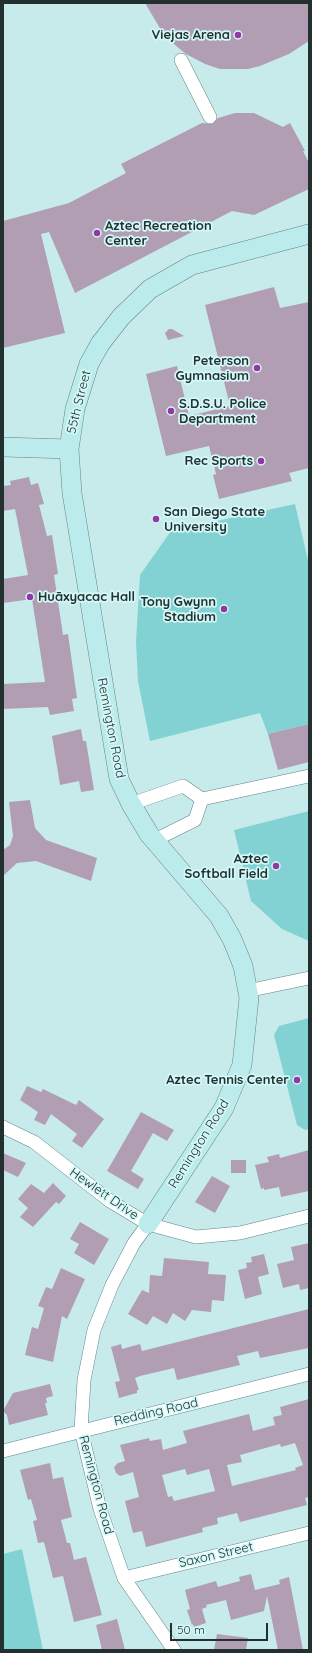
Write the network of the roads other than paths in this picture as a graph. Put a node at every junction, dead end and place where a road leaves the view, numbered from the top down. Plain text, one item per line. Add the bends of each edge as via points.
1 (181, 60) dead end
2 (210, 117) dead end
3 (309, 234) edge
4 (3, 447) edge
5 (69, 449) junction
6 (309, 776) edge
7 (202, 799) junction
8 (131, 804) junction
9 (155, 840) junction
10 (309, 978) edge
11 (247, 991) junction
12 (3, 1127) edge
13 (309, 1216) edge
14 (148, 1224) junction
15 (309, 1374) edge
16 (81, 1430) junction
17 (3, 1451) edge
18 (308, 1537) edge
19 (124, 1578) junction
20 (174, 1650) edge

1 - 2 street
3 - 5 street, 55th Street via 192,265 150,289 121,317 100,344 89,364 75,409
4 - 5 street, 55th Street
5 - 8 street, Remington Road via 72,493 114,758 119,779
6 - 7 street
7 - 8 street via 183,786
7 - 9 street via 195,820
8 - 9 street, Remington Road
9 - 11 street, Remington Road via 218,916 232,939 243,966
10 - 11 street
11 - 14 street, Remington Road via 249,998 242,1065 224,1108
12 - 14 street, Hewlett Drive via 34,1142 110,1201
13 - 14 street, Hewlett Drive via 240,1233 196,1237
14 - 16 street, Remington Road via 134,1243 112,1285 94,1330 84,1380
15 - 16 street, Redding Road
16 - 17 street, Redding Road
16 - 19 street, Remington Road via 100,1508
18 - 19 street, Saxon Street
19 - 20 street, Remington Road

